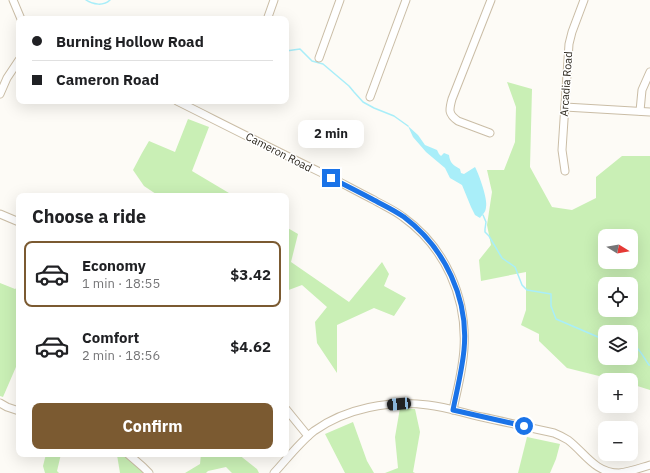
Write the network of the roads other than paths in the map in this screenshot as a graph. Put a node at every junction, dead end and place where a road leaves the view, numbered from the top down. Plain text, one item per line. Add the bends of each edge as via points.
1 (13, 0) edge
2 (274, 0) edge
3 (340, 0) edge
4 (406, 0) edge
5 (491, 0) edge
6 (584, 0) edge
7 (21, 16) edge
8 (268, 16) edge
9 (319, 58) dead end
10 (16, 65) edge
11 (650, 72) edge
12 (0, 94) edge
13 (370, 97) dead end
14 (183, 104) edge
15 (565, 107) junction
16 (640, 111) junction
17 (650, 112) edge
18 (490, 133) dead end
19 (565, 171) dead end
20 (0, 214) edge
21 (16, 221) edge
22 (0, 403) edge
23 (16, 410) edge
24 (453, 410) junction
25 (289, 413) edge
26 (308, 436) junction
27 (289, 456) edge
28 (131, 457) edge
29 (288, 457) edge
30 (650, 466) edge
31 (149, 473) edge
32 (274, 473) edge

1 - 7 street
2 - 8 street
3 - 9 street
4 - 13 street
5 - 18 street via 449,109 458,121
6 - 15 street, Arcadia Road via 569,44
10 - 12 street
11 - 16 street via 642,90
14 - 24 street, Cameron Road via 392,210 412,224 429,241 451,274 463,312 463,363
15 - 16 street
15 - 19 street, Arcadia Road via 562,150
16 - 17 street
20 - 21 street
22 - 23 street
24 - 26 street via 414,404 373,407 348,414
24 - 30 street via 560,436 592,463 605,470 618,473
25 - 26 street
26 - 27 street
28 - 31 street
29 - 32 street

